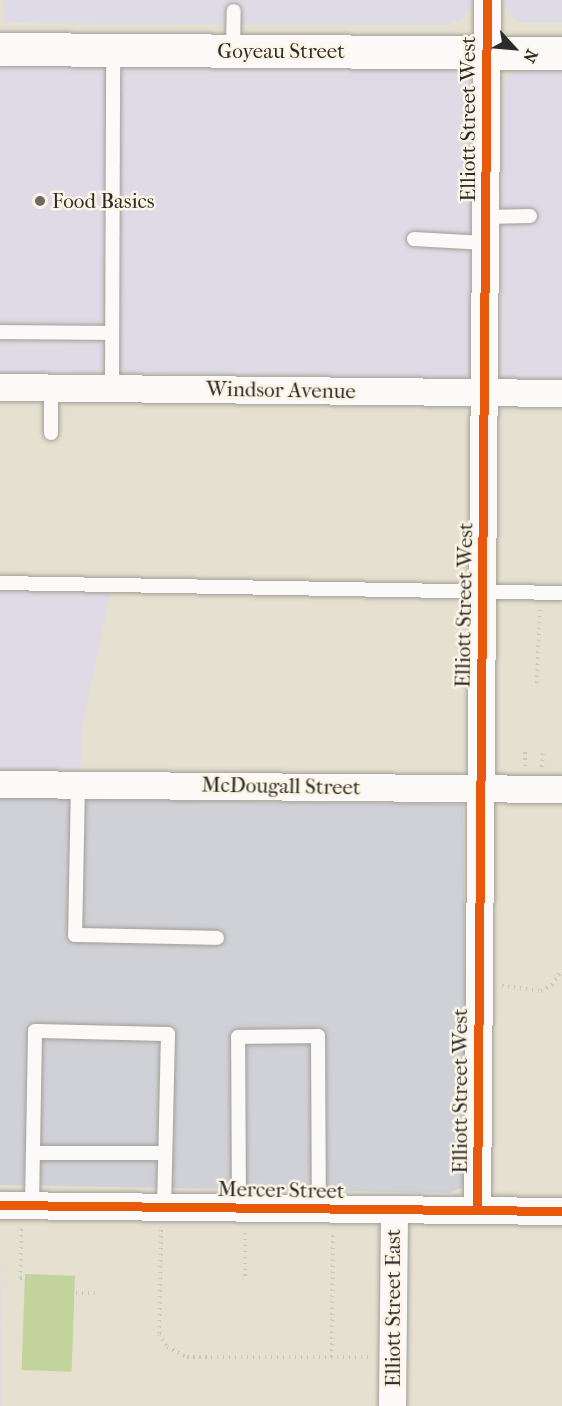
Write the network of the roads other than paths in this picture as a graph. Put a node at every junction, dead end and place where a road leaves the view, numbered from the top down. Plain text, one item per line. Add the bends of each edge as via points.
1 (486, 0) edge
2 (234, 10) dead end
3 (0, 49) edge
4 (113, 50) junction
5 (233, 51) junction
6 (487, 53) junction
7 (562, 53) edge
8 (530, 216) dead end
9 (485, 230) junction
10 (414, 239) dead end
11 (0, 332) edge
12 (112, 333) junction
13 (0, 387) edge
14 (51, 388) junction
15 (112, 388) junction
16 (484, 392) junction
17 (562, 393) edge
18 (51, 434) dead end
19 (0, 583) edge
20 (482, 591) junction
21 (562, 593) edge
22 (0, 784) edge
23 (78, 784) junction
24 (481, 788) junction
25 (562, 789) edge
26 (217, 938) dead end
27 (33, 1153) junction
28 (165, 1154) junction
29 (0, 1205) edge
30 (319, 1208) junction
31 (394, 1209) junction
32 (477, 1210) junction
33 (562, 1211) edge
34 (26, 1217) junction
35 (163, 1218) junction
36 (242, 1219) junction
37 (392, 1406) edge

1 - 6 street, Elliott Street West
2 - 5 lane
3 - 4 street, Goyeau Street
4 - 5 street, Goyeau Street
4 - 12 lane
5 - 6 street, Goyeau Street
6 - 7 street, Goyeau Street
6 - 9 street, Elliott Street West
8 - 9 lane
9 - 10 lane
9 - 16 street, Elliott Street West
11 - 12 lane
12 - 15 lane
13 - 14 street, Windsor Avenue
14 - 15 street, Windsor Avenue
14 - 18 lane
15 - 16 street, Windsor Avenue
16 - 17 street, Windsor Avenue
16 - 20 street, Elliott Street West
19 - 20 lane
20 - 21 lane
20 - 24 street, Elliott Street West
22 - 23 street, McDougall Street
23 - 24 street, McDougall Street
23 - 26 lane via 75,935
24 - 25 street, McDougall Street
24 - 32 street, Elliott Street West
27 - 28 lane
27 - 28 lane via 35,1031 168,1034
27 - 34 lane
28 - 35 lane
29 - 34 street, Mercer Street
30 - 31 street, Mercer Street
30 - 36 street, Mercer Street
30 - 36 lane via 318,1036 238,1037
31 - 32 street, Mercer Street
31 - 37 street, Elliott Street East
32 - 33 street, Mercer Street
34 - 35 street, Mercer Street
35 - 36 street, Mercer Street

